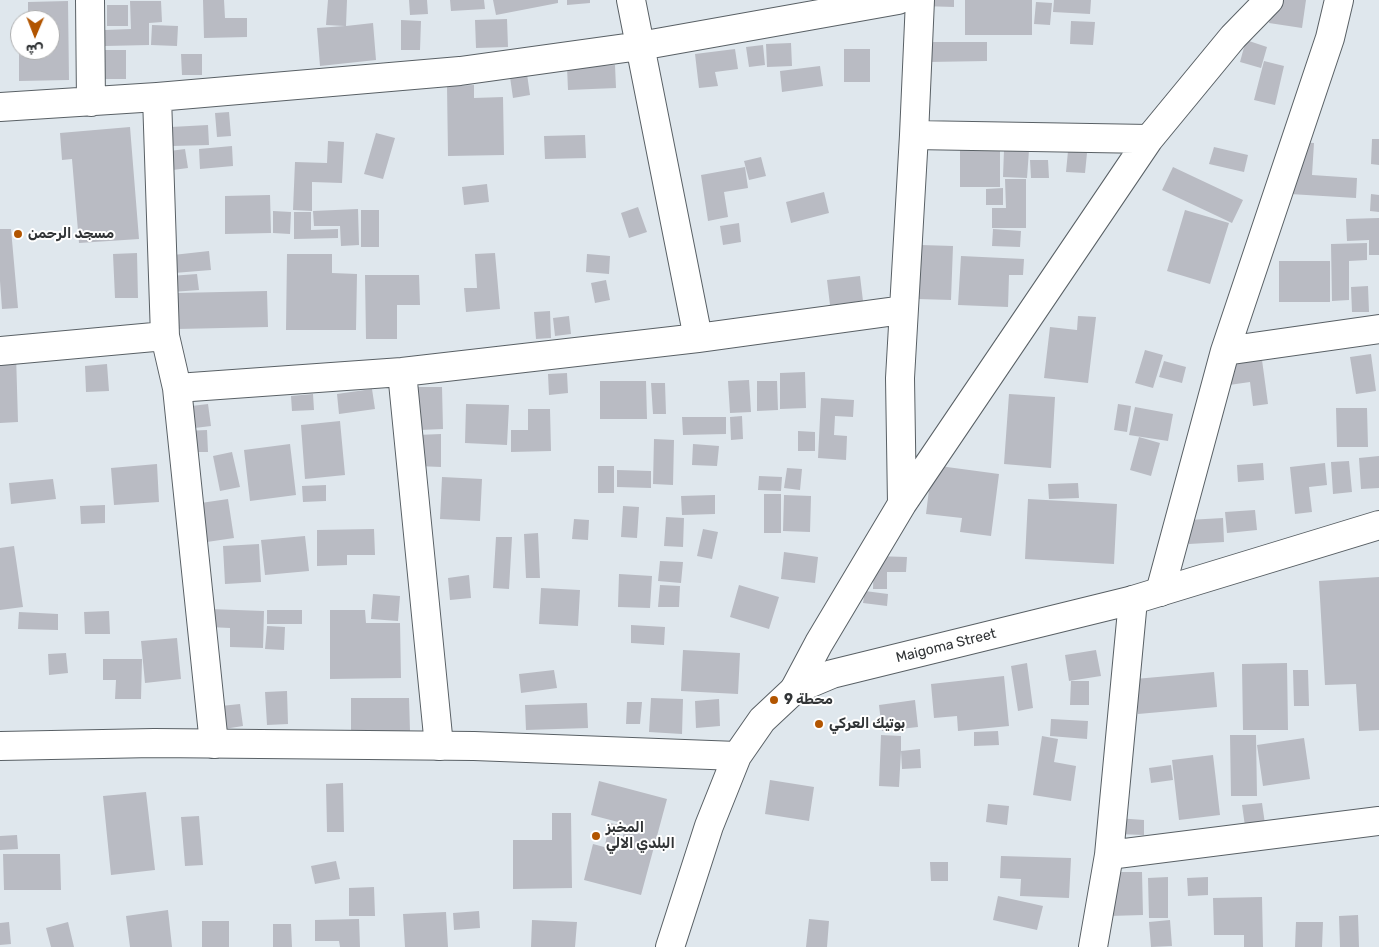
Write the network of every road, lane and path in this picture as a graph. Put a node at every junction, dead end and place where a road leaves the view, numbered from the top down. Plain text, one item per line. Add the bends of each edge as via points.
1 (90, 0) edge
2 (631, 0) edge
3 (898, 0) edge
4 (920, 0) edge
5 (1269, 0) edge
6 (1339, 0) edge
7 (640, 46) junction
8 (157, 97) junction
9 (91, 102) junction
10 (0, 107) edge
11 (914, 135) junction
12 (1149, 139) junction
13 (903, 310) junction
14 (1379, 330) edge
15 (165, 336) junction
16 (698, 338) junction
17 (0, 351) edge
18 (1224, 351) junction
19 (402, 372) junction
20 (177, 388) junction
21 (902, 504) junction
22 (1379, 525) edge
23 (1160, 592) junction
24 (1133, 600) junction
25 (794, 690) junction
26 (214, 744) junction
27 (0, 746) edge
28 (439, 746) junction
29 (737, 756) junction
30 (1379, 821) edge
31 (1109, 854) junction
32 (670, 947) edge
33 (1093, 947) edge

1 - 9 street
2 - 7 street
3 - 7 street
4 - 11 street
5 - 12 street via 1233,37
6 - 18 street via 1330,38
7 - 8 street via 460,71
7 - 16 street
8 - 9 street
8 - 15 street
9 - 10 street
11 - 12 street
11 - 13 street
12 - 21 street
13 - 16 street
13 - 21 street via 900,378
14 - 18 street
15 - 17 street
15 - 20 street
16 - 19 street
18 - 23 street
19 - 20 street
19 - 28 street
20 - 26 street
21 - 25 street
22 - 23 street, Maigoma Street
23 - 24 street, Maigoma Street
24 - 25 street, Maigoma Street via 832,674
24 - 31 street
25 - 29 street, Maigoma Street via 762,720
26 - 27 street
26 - 28 street
28 - 29 street
29 - 32 street, Maigoma Street via 709,826
30 - 31 street
31 - 33 street

